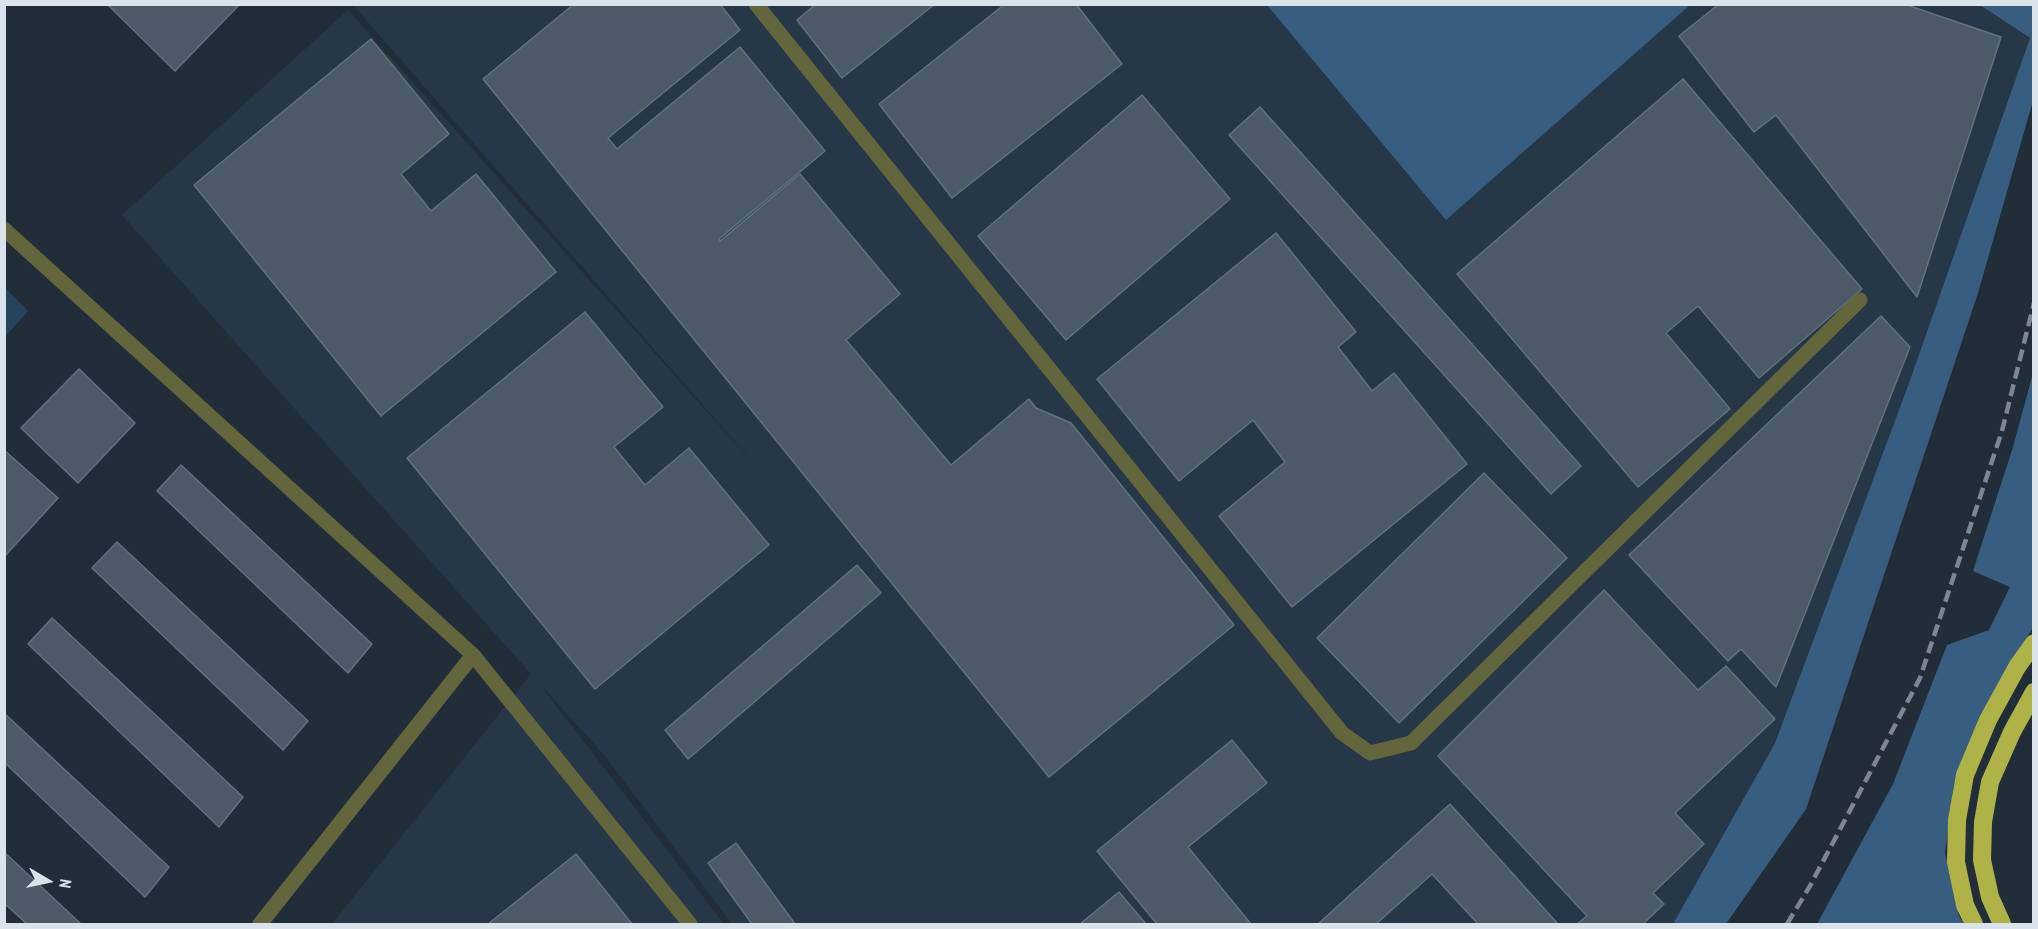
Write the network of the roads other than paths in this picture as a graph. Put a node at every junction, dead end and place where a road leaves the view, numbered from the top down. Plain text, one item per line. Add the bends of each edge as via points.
1 (756, 4) edge
2 (4, 229) edge
3 (1860, 300) dead end
4 (2034, 643) edge
5 (473, 655) junction
6 (2034, 692) edge
7 (260, 924) edge
8 (690, 924) edge
9 (1974, 924) edge
10 (2002, 924) edge

1 - 3 street via 1342,733 1370,753 1411,743
2 - 5 street
4 - 9 highway via 1988,720 1965,775 1957,820 1956,862 1965,905
5 - 7 street
5 - 8 street
6 - 10 highway via 1990,782 1983,822 1982,860 1990,897

